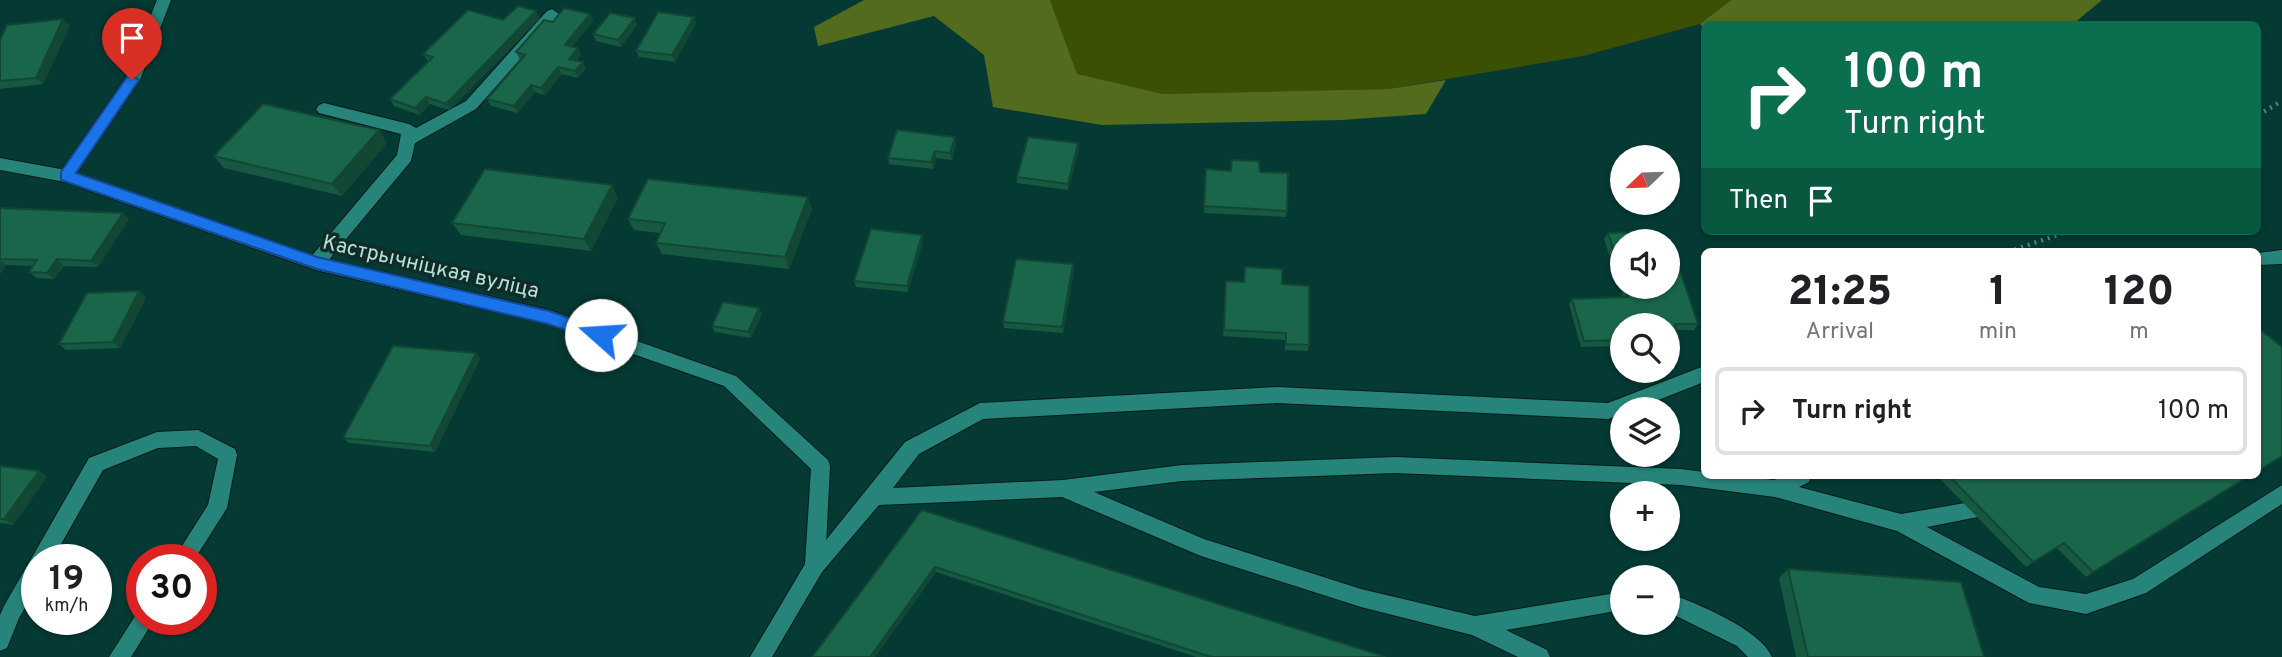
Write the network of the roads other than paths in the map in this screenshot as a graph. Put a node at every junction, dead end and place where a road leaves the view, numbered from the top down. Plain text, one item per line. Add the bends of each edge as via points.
1 (164, 0) edge
2 (552, 14) dead end
3 (324, 109) dead end
4 (408, 140) junction
5 (0, 164) edge
6 (66, 176) junction
7 (2282, 257) edge
8 (2261, 258) edge
9 (317, 263) junction
10 (1701, 375) edge
11 (1796, 479) edge
12 (1063, 488) junction
13 (1776, 489) junction
14 (2282, 494) edge
15 (874, 496) junction
16 (1971, 511) edge
17 (1902, 523) junction
18 (50, 544) edge
19 (193, 544) edge
20 (815, 566) junction
21 (21, 596) edge
22 (1610, 603) edge
23 (1680, 608) edge
24 (1475, 626) junction
25 (134, 635) edge
26 (0, 641) edge
27 (119, 657) edge
28 (760, 657) edge
29 (1540, 657) edge
30 (1762, 657) edge

1 - 6 street via 132,80
2 - 4 street via 471,105
3 - 4 street via 409,130
4 - 9 street via 405,157
5 - 6 street, Кастрычніцкая вуліца
6 - 9 street, Кастрычніцкая вуліца
7 - 8 street
9 - 20 street, Кастрычніцкая вуліца via 549,317 730,381 821,466
10 - 15 street via 1608,411 1277,395 979,411 912,448
11 - 13 street
12 - 13 street via 1182,473 1395,465 1681,477
12 - 15 street
12 - 24 street via 1201,547 1361,598
13 - 17 street
14 - 17 street via 2139,586 2086,604 2036,596
15 - 20 street
16 - 17 street
18 - 19 street via 96,464 158,440 198,438 228,455 216,508
20 - 28 street
21 - 26 street
22 - 24 street
23 - 30 street via 1744,639
24 - 29 street
25 - 27 street

